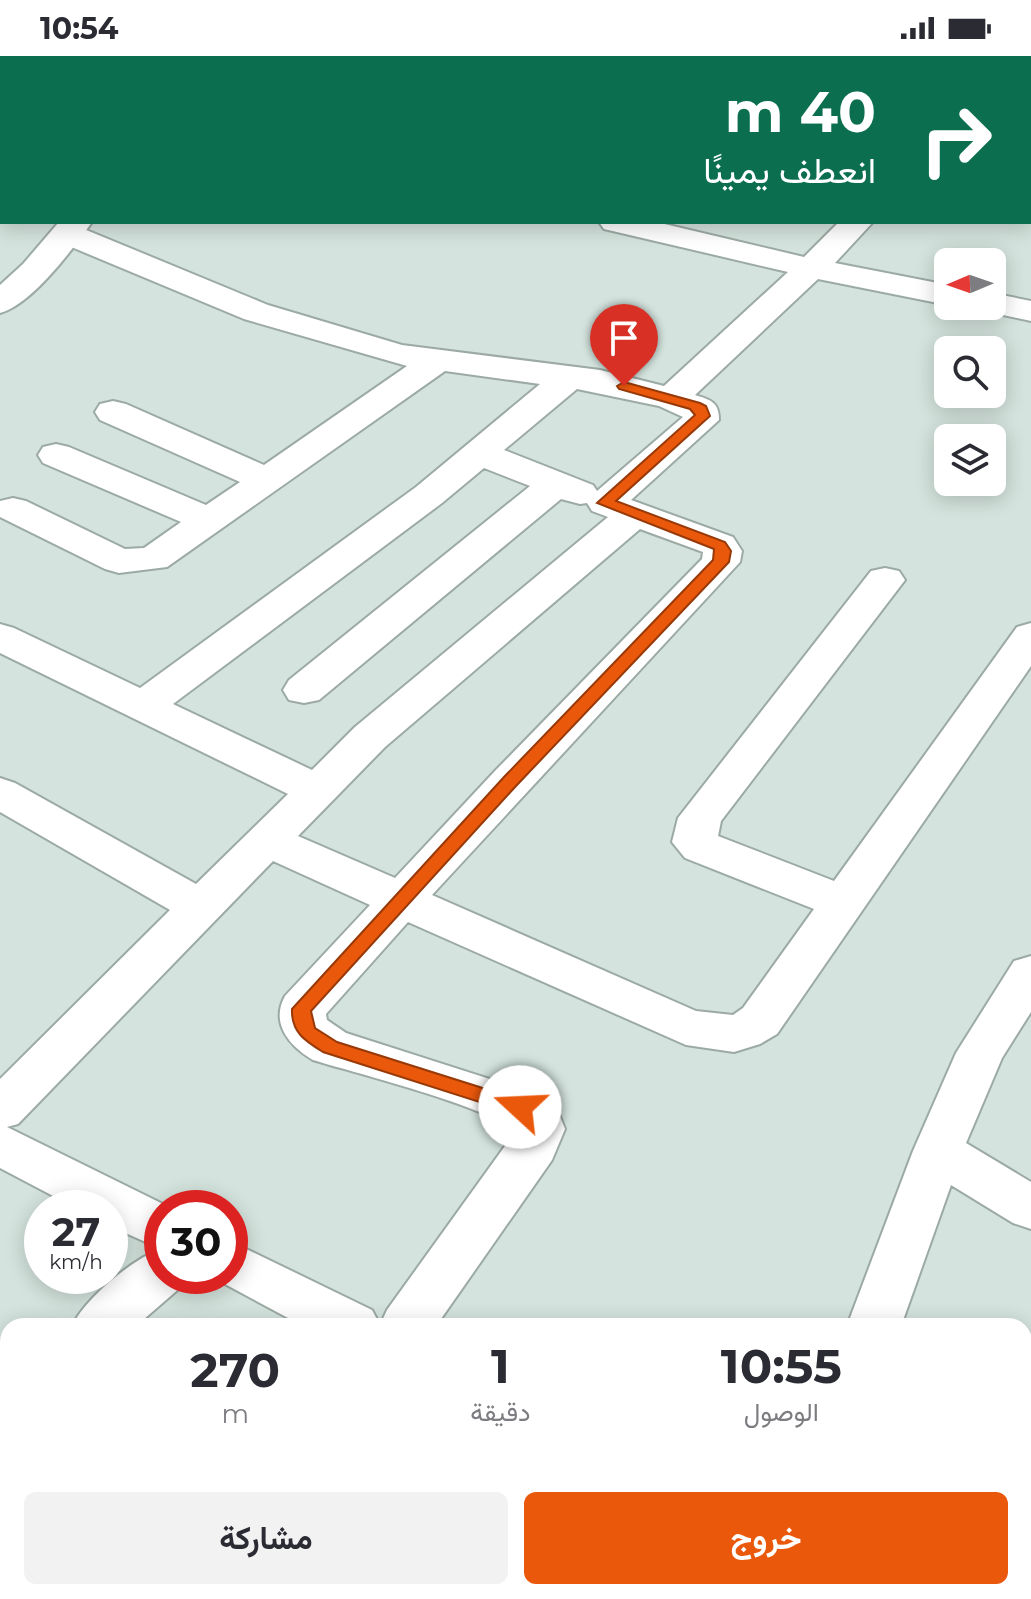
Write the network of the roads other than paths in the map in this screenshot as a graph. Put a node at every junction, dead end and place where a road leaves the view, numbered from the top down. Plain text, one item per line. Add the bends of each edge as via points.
1 (117, 224) edge
2 (624, 224) edge
3 (855, 224) edge
4 (81, 234) edge
5 (811, 268) junction
6 (934, 292) edge
7 (0, 303) edge
8 (1006, 306) edge
9 (1031, 311) edge
10 (436, 362) junction
11 (569, 377) junction
12 (671, 398) junction
13 (113, 412) dead end
14 (479, 453) junction
15 (56, 455) dead end
16 (267, 480) junction
17 (556, 484) junction
18 (620, 508) junction
19 (13, 509) dead end
20 (209, 520) junction
21 (885, 580) dead end
22 (1031, 636) edge
23 (0, 637) edge
24 (304, 690) dead end
25 (143, 706) junction
26 (317, 790) junction
27 (0, 793) edge
28 (267, 840) junction
29 (404, 900) junction
30 (844, 903) junction
31 (201, 907) junction
32 (1031, 973) edge
33 (0, 1110) edge
34 (0, 1145) edge
35 (938, 1151) junction
36 (1031, 1208) edge
37 (144, 1219) edge
38 (248, 1272) edge
39 (144, 1287) edge
40 (108, 1318) edge
41 (337, 1318) edge
42 (412, 1318) edge
43 (877, 1318) edge

1 - 4 street
2 - 5 street
3 - 5 street
4 - 7 street
4 - 10 street via 256,312
5 - 6 street
5 - 12 street
8 - 9 street
10 - 11 street
10 - 16 street
11 - 12 street
11 - 14 street
12 - 18 street via 701,409 701,420
13 - 16 street
14 - 17 street
14 - 25 street
15 - 20 street
16 - 20 street
17 - 18 street
17 - 24 street
18 - 26 street
18 - 29 street via 719,545 721,562 510,781
19 - 20 street via 131,563 153,559
21 - 30 street via 700,818 694,833 694,842 701,847
22 - 30 street
23 - 25 street
25 - 26 street
26 - 28 street
27 - 31 street
28 - 29 street
28 - 31 street
29 - 30 street via 686,1027 719,1035 740,1034 760,1021
29 - 42 street via 302,1009 308,1033 330,1047 520,1107 540,1124 540,1136
31 - 33 street
32 - 35 street via 980,1053
34 - 37 street
35 - 36 street
35 - 43 street
38 - 41 street
39 - 40 street

